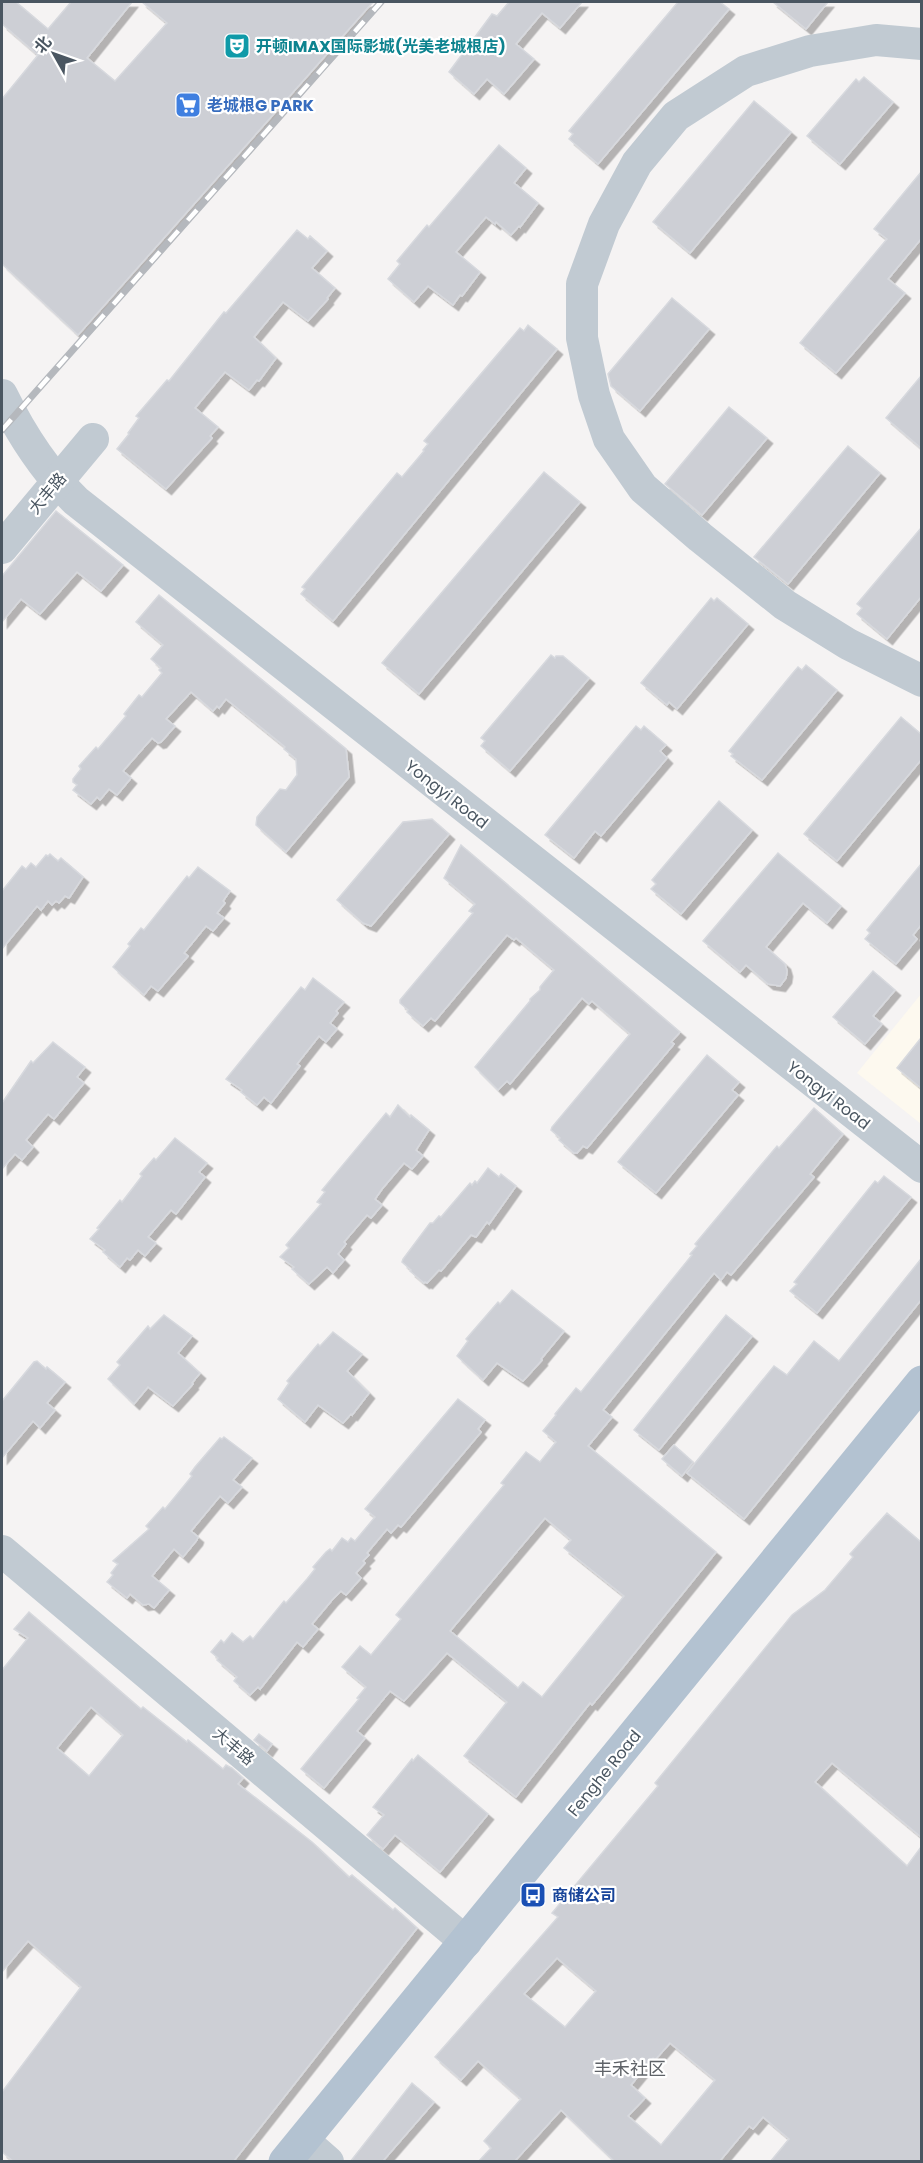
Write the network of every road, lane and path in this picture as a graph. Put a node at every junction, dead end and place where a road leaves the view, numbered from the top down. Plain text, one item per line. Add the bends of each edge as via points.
1 (921, 44) edge
2 (2, 394) edge
3 (93, 439) dead end
4 (57, 483) junction
5 (2, 548) edge
6 (921, 681) edge
7 (921, 1167) edge
8 (921, 1382) edge
9 (2, 1551) edge
10 (466, 1942) junction
11 (294, 2151) edge
12 (328, 2162) edge

1 - 6 street via 876,40 810,51 746,71 676,116 637,163 604,224 582,285 582,338 594,395 609,440 643,488 785,605 848,644
2 - 4 street, Yongyi Road via 12,417
3 - 4 street, 大丰路
4 - 5 street, 大丰路
4 - 7 street, Yongyi Road via 106,526
8 - 10 main road, Fenghe Road
9 - 10 street, 大丰路
10 - 11 main road, Fenghe Road
11 - 12 street

